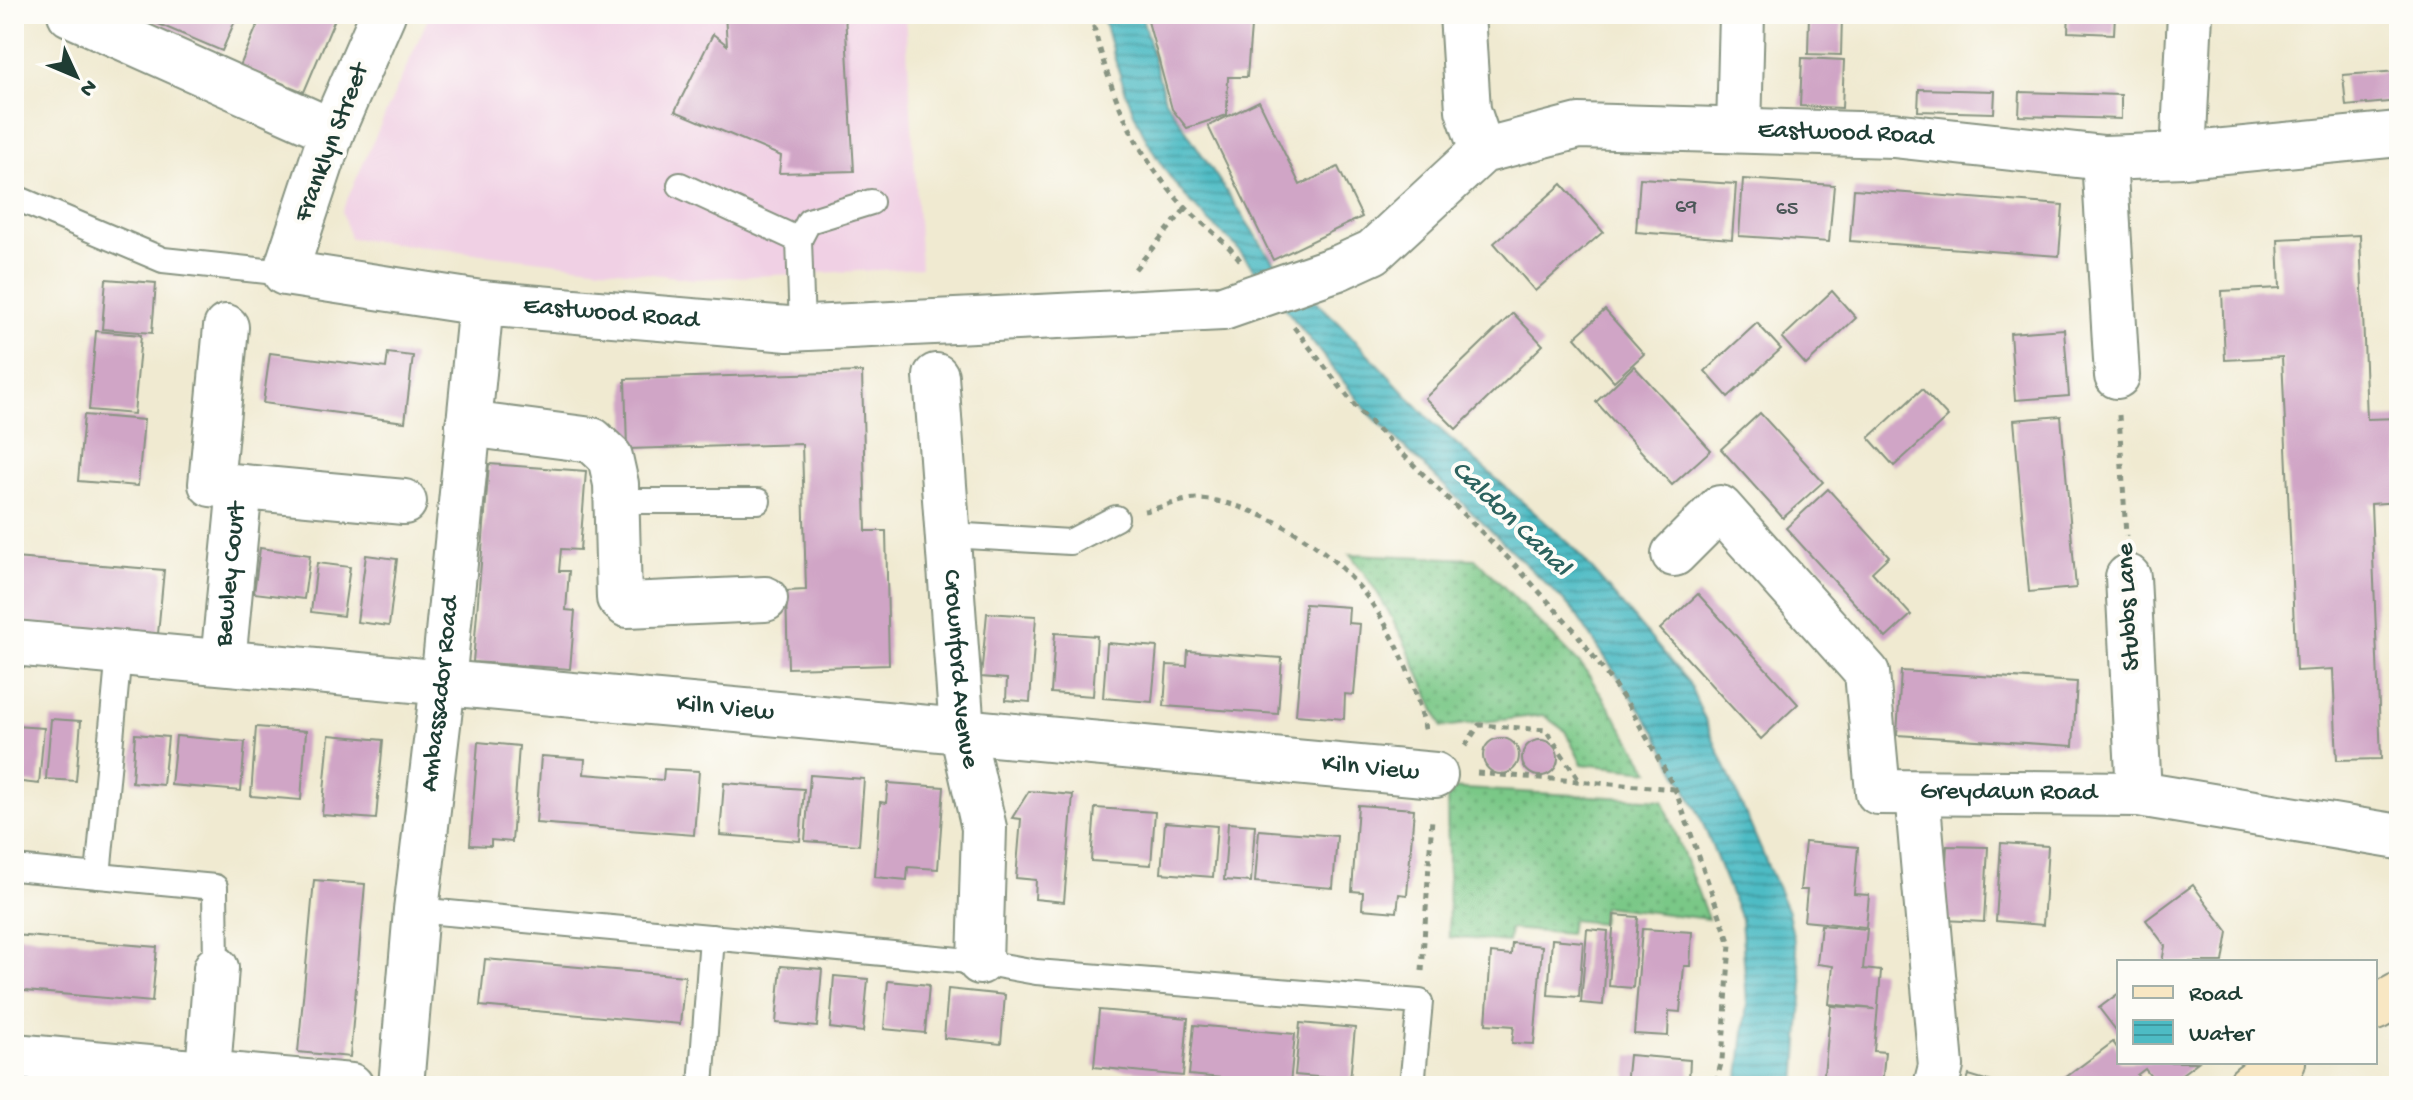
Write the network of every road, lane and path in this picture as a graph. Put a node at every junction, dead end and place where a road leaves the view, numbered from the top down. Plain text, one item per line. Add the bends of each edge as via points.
1 (70, 14) edge
2 (383, 14) edge
3 (1091, 14) edge
4 (1462, 14) edge
5 (1742, 14) edge
6 (2190, 14) edge
7 (1739, 130) junction
8 (332, 131) junction
9 (2399, 134) edge
10 (1482, 151) junction
11 (2183, 155) junction
12 (2104, 158) junction
13 (680, 185) dead end
14 (14, 197) edge
15 (871, 202) dead end
16 (1186, 208) junction
17 (799, 240) junction
18 (1248, 270) dead end
19 (285, 273) junction
20 (481, 303) junction
21 (1097, 316) junction
22 (1291, 324) dead end
23 (226, 327) dead end
24 (802, 328) junction
25 (936, 376) dead end
26 (2117, 376) joint
27 (468, 424) junction
28 (240, 487) junction
29 (615, 501) junction
30 (758, 501) dead end
31 (404, 502) dead end
32 (1116, 518) joint
33 (949, 535) junction
34 (1674, 554) dead end
35 (2128, 577) joint
36 (765, 599) dead end
37 (14, 643) edge
38 (119, 653) junction
39 (223, 662) junction
40 (443, 683) junction
41 (962, 731) junction
42 (1442, 773) junction
43 (1580, 783) junction
44 (1675, 789) junction
45 (1898, 792) junction
46 (2139, 794) junction
47 (2399, 837) edge
48 (14, 868) edge
49 (98, 876) junction
50 (416, 910) junction
51 (712, 937) junction
52 (980, 962) junction
53 (216, 968) joint
54 (1420, 1002) junction
55 (14, 1056) edge
56 (2280, 1064) edge
57 (208, 1071) junction
58 (351, 1086) edge
59 (401, 1086) edge
60 (701, 1086) edge
61 (1412, 1086) edge
62 (1715, 1086) edge
63 (1936, 1086) edge
64 (2250, 1086) edge

1 - 8 street
2 - 8 street, Franklyn Street
3 - 16 path via 1102,66 1139,149
4 - 10 street via 1468,110
5 - 7 street
6 - 11 street
7 - 10 street, Eastwood Road via 1579,126
7 - 12 street, Eastwood Road via 1893,135
8 - 19 street, Franklyn Street
9 - 11 street, Eastwood Road
10 - 21 street, Eastwood Road, bridge via 1373,252 1338,268 1223,308
11 - 12 street, Eastwood Road
12 - 26 street
13 - 17 lane
14 - 19 lane, Eastwood Road via 163,260
15 - 17 lane via 809,221
16 - 18 path
16 - 21 path
17 - 24 lane
19 - 20 street, Eastwood Road
20 - 24 street, Eastwood Road
20 - 27 street, Ambassador Road
21 - 24 street, Eastwood Road
22 - 44 path via 1358,410 1575,631 1627,703
23 - 28 street via 211,484
25 - 33 street, Crownford Avenue
26 - 35 path, Stubbs Lane
27 - 29 street via 592,440 610,457
27 - 40 street, Ambassador Road
28 - 31 street
28 - 39 street, Bewley Court
29 - 30 lane
29 - 36 street via 619,598 627,605
32 - 33 lane via 1070,542
32 - 42 path via 1197,499 1249,509 1294,530 1336,559 1368,596 1394,639
33 - 41 street, Crownford Avenue
34 - 45 street via 1720,508 1867,673
35 - 46 street, Stubbs Lane
37 - 38 street, Kiln View
38 - 39 street, Kiln View
38 - 49 lane
39 - 40 street, Kiln View
40 - 41 street, Kiln View
40 - 50 street, Ambassador Road
41 - 42 street, Kiln View
41 - 52 street, Crownford Avenue via 984,828
42 - 43 path
42 - 43 path via 1479,725 1546,730
42 - 54 path
43 - 44 path
44 - 62 path via 1730,944 1722,1060
45 - 46 street, Greydawn Road
45 - 63 street via 1941,1066
46 - 47 street
48 - 49 lane
49 - 53 lane via 215,887
50 - 51 lane
50 - 59 street, Ambassador Road
51 - 52 lane
51 - 60 lane
52 - 54 lane via 1036,972
53 - 57 street
54 - 61 lane
55 - 57 street
56 - 64 street
57 - 58 street

